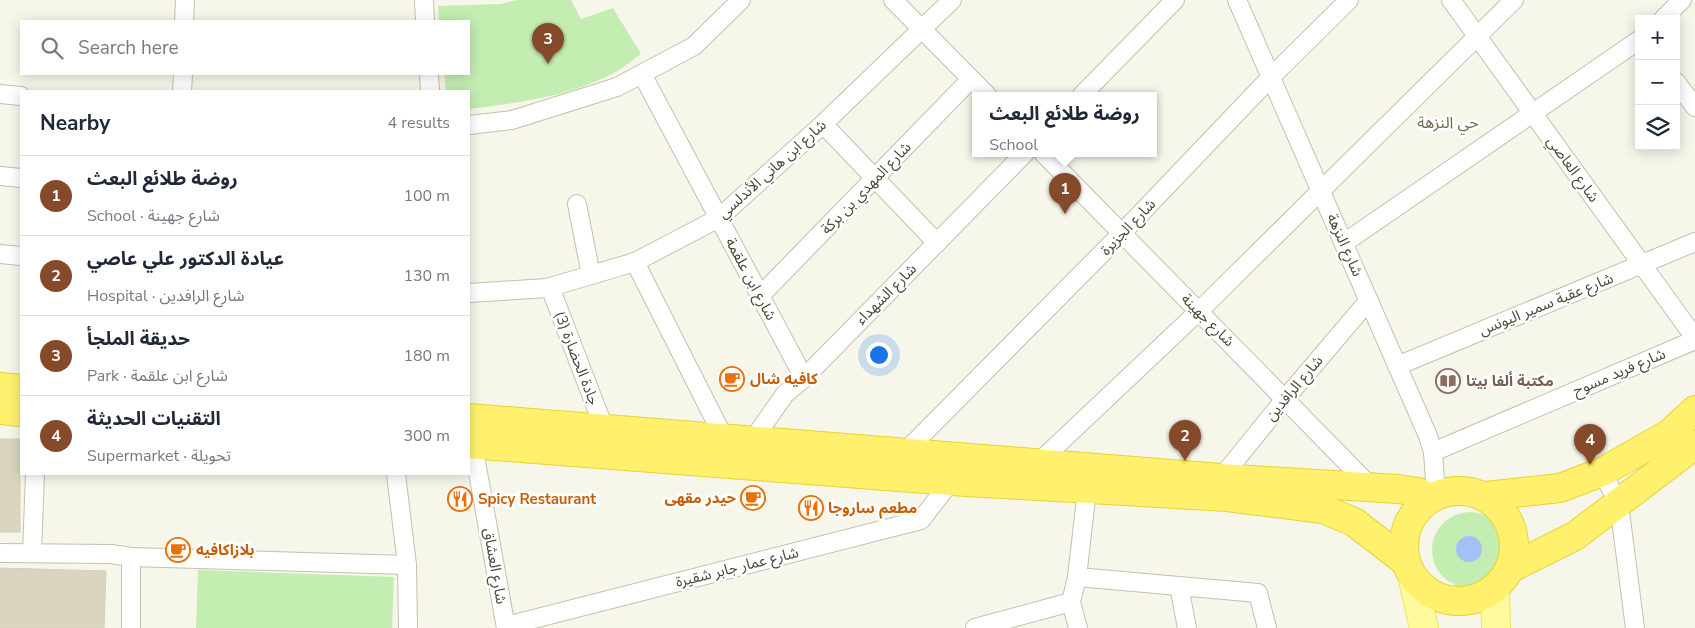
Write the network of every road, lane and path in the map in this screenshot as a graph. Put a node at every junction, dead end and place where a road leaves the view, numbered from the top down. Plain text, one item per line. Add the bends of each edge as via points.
1 (185, 0) edge
2 (424, 0) edge
3 (741, 0) edge
4 (893, 0) edge
5 (952, 0) edge
6 (1175, 0) edge
7 (1236, 0) edge
8 (1349, 0) edge
9 (1451, 0) edge
10 (1514, 0) edge
11 (1682, 0) edge
12 (1667, 15) edge
13 (184, 20) edge
14 (425, 20) edge
15 (922, 30) junction
16 (1477, 36) junction
17 (1635, 43) edge
18 (642, 74) junction
19 (183, 75) edge
20 (428, 75) edge
21 (1271, 77) junction
22 (971, 79) junction
23 (1680, 87) edge
24 (182, 90) edge
25 (430, 90) edge
26 (984, 92) edge
27 (1085, 92) edge
28 (0, 94) edge
29 (20, 96) edge
30 (1695, 107) edge
31 (1533, 113) junction
32 (823, 124) junction
33 (470, 125) edge
34 (1021, 157) edge
35 (1047, 157) edge
36 (0, 176) edge
37 (20, 178) edge
38 (875, 178) junction
39 (1322, 192) junction
40 (577, 204) dead end
41 (719, 218) junction
42 (1122, 233) junction
43 (937, 242) junction
44 (1695, 242) edge
45 (1344, 243) junction
46 (0, 254) edge
47 (20, 256) edge
48 (635, 262) junction
49 (1642, 264) junction
50 (591, 275) junction
51 (550, 287) junction
52 (470, 293) edge
53 (760, 296) junction
54 (1369, 300) junction
55 (1199, 311) junction
56 (1695, 339) edge
57 (1397, 366) junction
58 (804, 378) junction
59 (0, 387) edge
60 (20, 390) edge
61 (1285, 399) junction
62 (0, 410) edge
63 (1695, 410) edge
64 (20, 412) edge
65 (604, 428) junction
66 (470, 433) edge
67 (724, 438) junction
68 (752, 440) junction
69 (1695, 445) edge
70 (1433, 452) junction
71 (904, 453) junction
72 (1038, 463) junction
73 (1602, 472) junction
74 (35, 475) edge
75 (396, 475) edge
76 (1221, 478) junction
77 (951, 481) junction
78 (1372, 488) junction
79 (1087, 490) junction
80 (1486, 496) junction
81 (1433, 497) junction
82 (1619, 504) junction
83 (0, 553) edge
84 (32, 554) junction
85 (131, 557) junction
86 (407, 565) junction
87 (1409, 568) junction
88 (1077, 578) junction
89 (1503, 579) junction
90 (1179, 586) junction
91 (1071, 602) junction
92 (506, 627) edge
93 (131, 628) edge
94 (408, 628) edge
95 (976, 628) edge
96 (1078, 628) edge
97 (1187, 628) edge
98 (1267, 628) edge
99 (1424, 628) edge
100 (1496, 628) edge
101 (1635, 628) edge

1 - 13 street
2 - 14 street
3 - 18 street via 694,46
4 - 15 street
5 - 15 street, شارع ابن هاني الأندلسي
6 - 27 street
7 - 21 street, شارع النزهة
8 - 21 street, شارع الجزيرة
9 - 16 street, شارع العاصي
10 - 16 street
11 - 12 street
15 - 22 street
15 - 32 street, شارع ابن هاني الأندلسي
16 - 31 street, شارع العاصي
16 - 39 street
17 - 31 street
18 - 33 street via 617,87 512,120
18 - 41 street, شارع ابن علقمة
19 - 24 street
20 - 25 street
21 - 39 street, شارع النزهة
21 - 42 street, شارع الجزيرة
22 - 26 street
22 - 38 street, شارع المهدي بن بركة
23 - 30 street
28 - 29 street
31 - 45 street
31 - 49 street, شارع العاصي
32 - 38 street
32 - 41 street, شارع ابن هاني الأندلسي
34 - 43 street, شارع الشهداء
35 - 42 street, شارع جهينة
36 - 37 street
38 - 43 street
38 - 53 street, شارع المهدي بن بركة
39 - 45 street, شارع النزهة
39 - 55 street
40 - 50 street
41 - 48 street, شارع ابن هاني الأندلسي
41 - 53 street, شارع ابن علقمة
42 - 55 street, شارع جهينة
42 - 71 street, شارع الجزيرة
43 - 58 street, شارع الشهداء
44 - 49 street, شارع عقبة سمير اليونس
45 - 54 street, شارع النزهة
46 - 47 street
48 - 50 street, شارع ابن هاني الأندلسي
48 - 67 street
49 - 56 street, شارع العاصي
49 - 57 street, شارع عقبة سمير اليونس
50 - 51 street, شارع ابن هاني الأندلسي
51 - 52 street, شارع ابن هاني الأندلسي
51 - 65 street, جادة الحضارة (3)
53 - 58 street, شارع ابن علقمة
54 - 57 street, شارع النزهة
54 - 61 street, شارع الرافدين
55 - 61 street, شارع جهينة
55 - 72 street
56 - 70 street, شارع فريد مسوح
57 - 70 street, شارع النزهة
58 - 68 street, شارع الشهداء via 785,394
59 - 60 highway
61 - 76 street, شارع الرافدين
61 - 78 street, شارع جهينة
62 - 64 highway
63 - 73 highway via 1669,434
65 - 66 highway
65 - 67 highway
66 - 77 highway
66 - 92 street, شارع العشاق
67 - 68 highway
68 - 71 highway
69 - 82 highway
70 - 81 street, شارع النزهة
71 - 72 highway
72 - 76 highway
73 - 80 highway via 1560,488
73 - 82 street
74 - 84 street
75 - 86 street
76 - 78 highway
77 - 79 highway
77 - 92 street, شارع عمار جابر شقيرة via 921,520
78 - 81 highway via 1398,489
79 - 87 highway via 1227,497 1323,509 1354,522
79 - 88 street
80 - 81 highway via 1452,490
80 - 89 highway via 1502,509 1512,528 1516,548
81 - 87 highway via 1416,510 1407,526 1404,544
82 - 89 highway via 1575,536
82 - 101 street
83 - 84 street
84 - 85 street
85 - 86 street
85 - 93 street
86 - 94 street
87 - 89 highway via 1428,592 1450,601 1474,600
87 - 99 main road
88 - 90 street
88 - 91 street
89 - 100 main road
90 - 97 street
90 - 98 street via 1258,593
91 - 95 street
91 - 96 street

